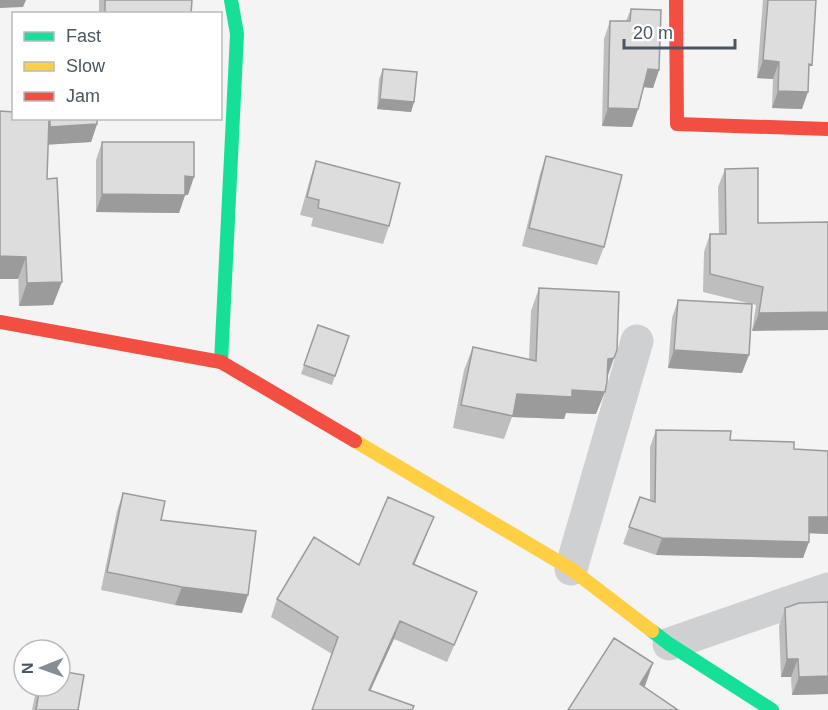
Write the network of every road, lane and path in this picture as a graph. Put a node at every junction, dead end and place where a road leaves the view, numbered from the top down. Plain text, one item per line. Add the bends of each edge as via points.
1 (231, 0) edge
2 (676, 0) edge
3 (828, 129) edge
4 (0, 322) edge
5 (638, 341) dead end
6 (221, 362) junction
7 (571, 569) junction
8 (828, 589) edge
9 (669, 644) junction
10 (772, 710) edge

1 - 6 street via 237,34
2 - 3 street via 677,124
4 - 6 street
5 - 7 street
6 - 7 street
7 - 9 street
8 - 9 street
9 - 10 street

